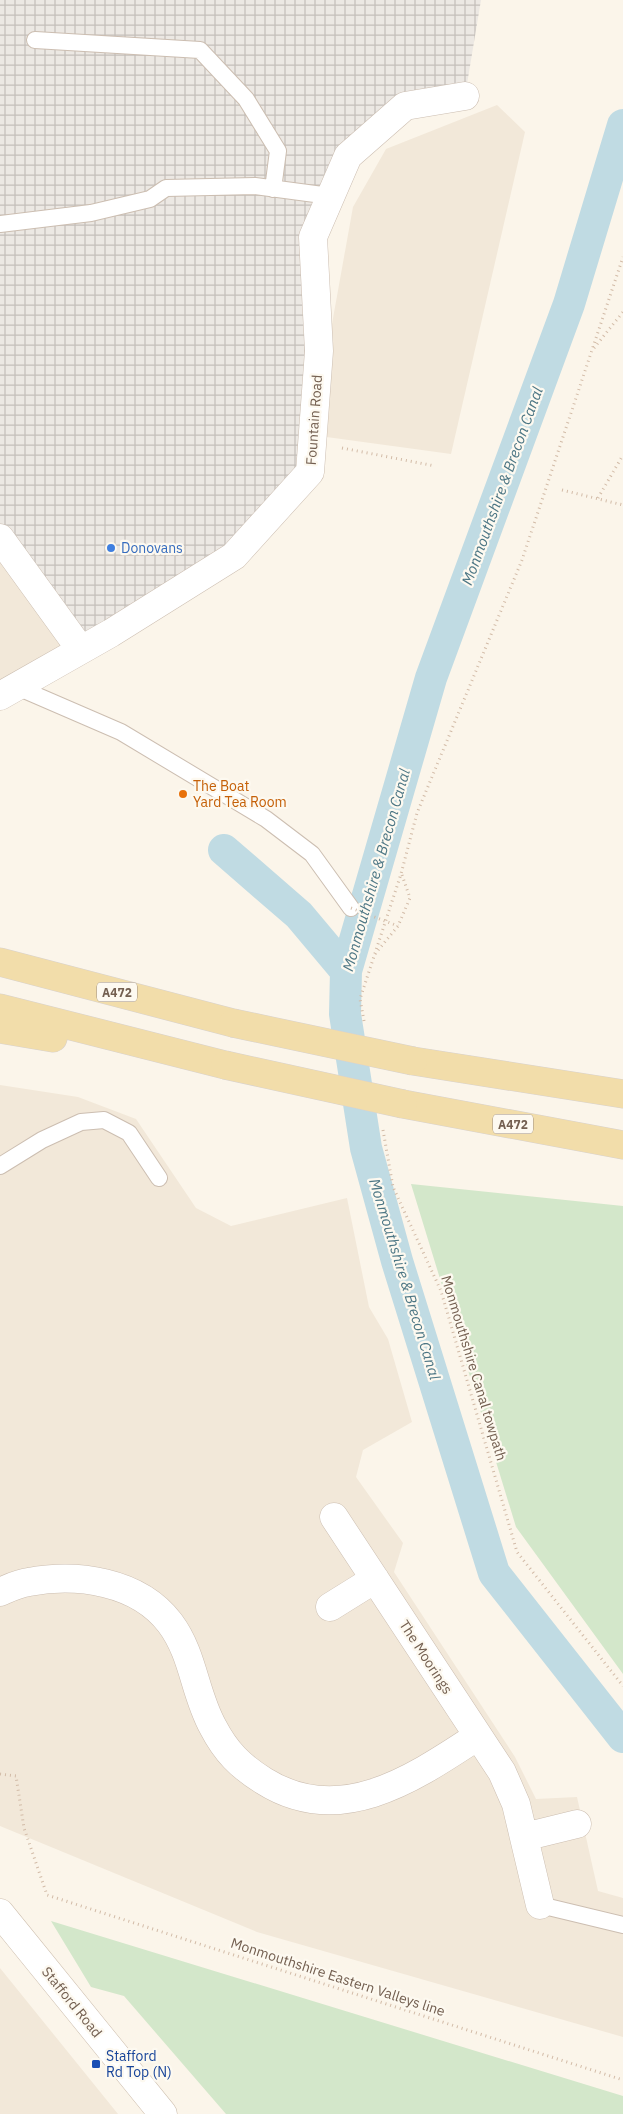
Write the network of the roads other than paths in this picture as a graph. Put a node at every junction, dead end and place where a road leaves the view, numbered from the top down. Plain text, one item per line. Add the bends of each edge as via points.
1 (35, 40) dead end
2 (466, 96) dead end
3 (273, 189) junction
4 (330, 196) junction
5 (0, 224) edge
6 (0, 538) edge
7 (81, 650) junction
8 (8, 692) edge
9 (351, 908) road end
10 (0, 944) edge
11 (0, 962) edge
12 (74, 980) junction
13 (0, 1008) edge
14 (0, 1029) edge
15 (225, 1065) junction
16 (623, 1094) edge
17 (623, 1145) edge
18 (0, 1166) edge
19 (159, 1178) dead end
20 (334, 1517) dead end
21 (375, 1579) junction
22 (0, 1592) edge
23 (330, 1607) dead end
24 (478, 1736) junction
25 (577, 1824) dead end
26 (524, 1837) junction
27 (540, 1905) joint
28 (0, 1912) edge
29 (623, 1925) edge
30 (162, 2114) edge

1 - 3 lane via 200,50 246,99 278,151
2 - 4 street, Fountain Road via 405,106 348,156
3 - 4 lane
3 - 5 lane via 255,186 166,188 150,199 91,213
4 - 7 street, Fountain Road via 313,237 319,351 310,472 234,556
6 - 7 street
7 - 8 street, Fountain Road
8 - 9 lane via 121,732 266,819 312,854
10 - 12 main road
11 - 12 main road, A472
12 - 16 main road, A472, bridge via 233,1023 413,1061
13 - 15 main road, A472
14 - 15 main road
15 - 17 main road, A472, bridge via 403,1104
18 - 19 lane via 42,1140 81,1122 104,1120 128,1133
20 - 21 street, The Moorings
21 - 23 street
21 - 24 street, The Moorings
22 - 24 street via 27,1582 66,1578 94,1580 119,1587 149,1603 169,1622 186,1650 201,1703 225,1748 243,1768 299,1798 359,1798 390,1788 424,1772
24 - 26 street, The Moorings via 502,1772 516,1804
25 - 26 street
26 - 27 street, The Moorings
27 - 29 lane
28 - 30 street, Stafford Road

